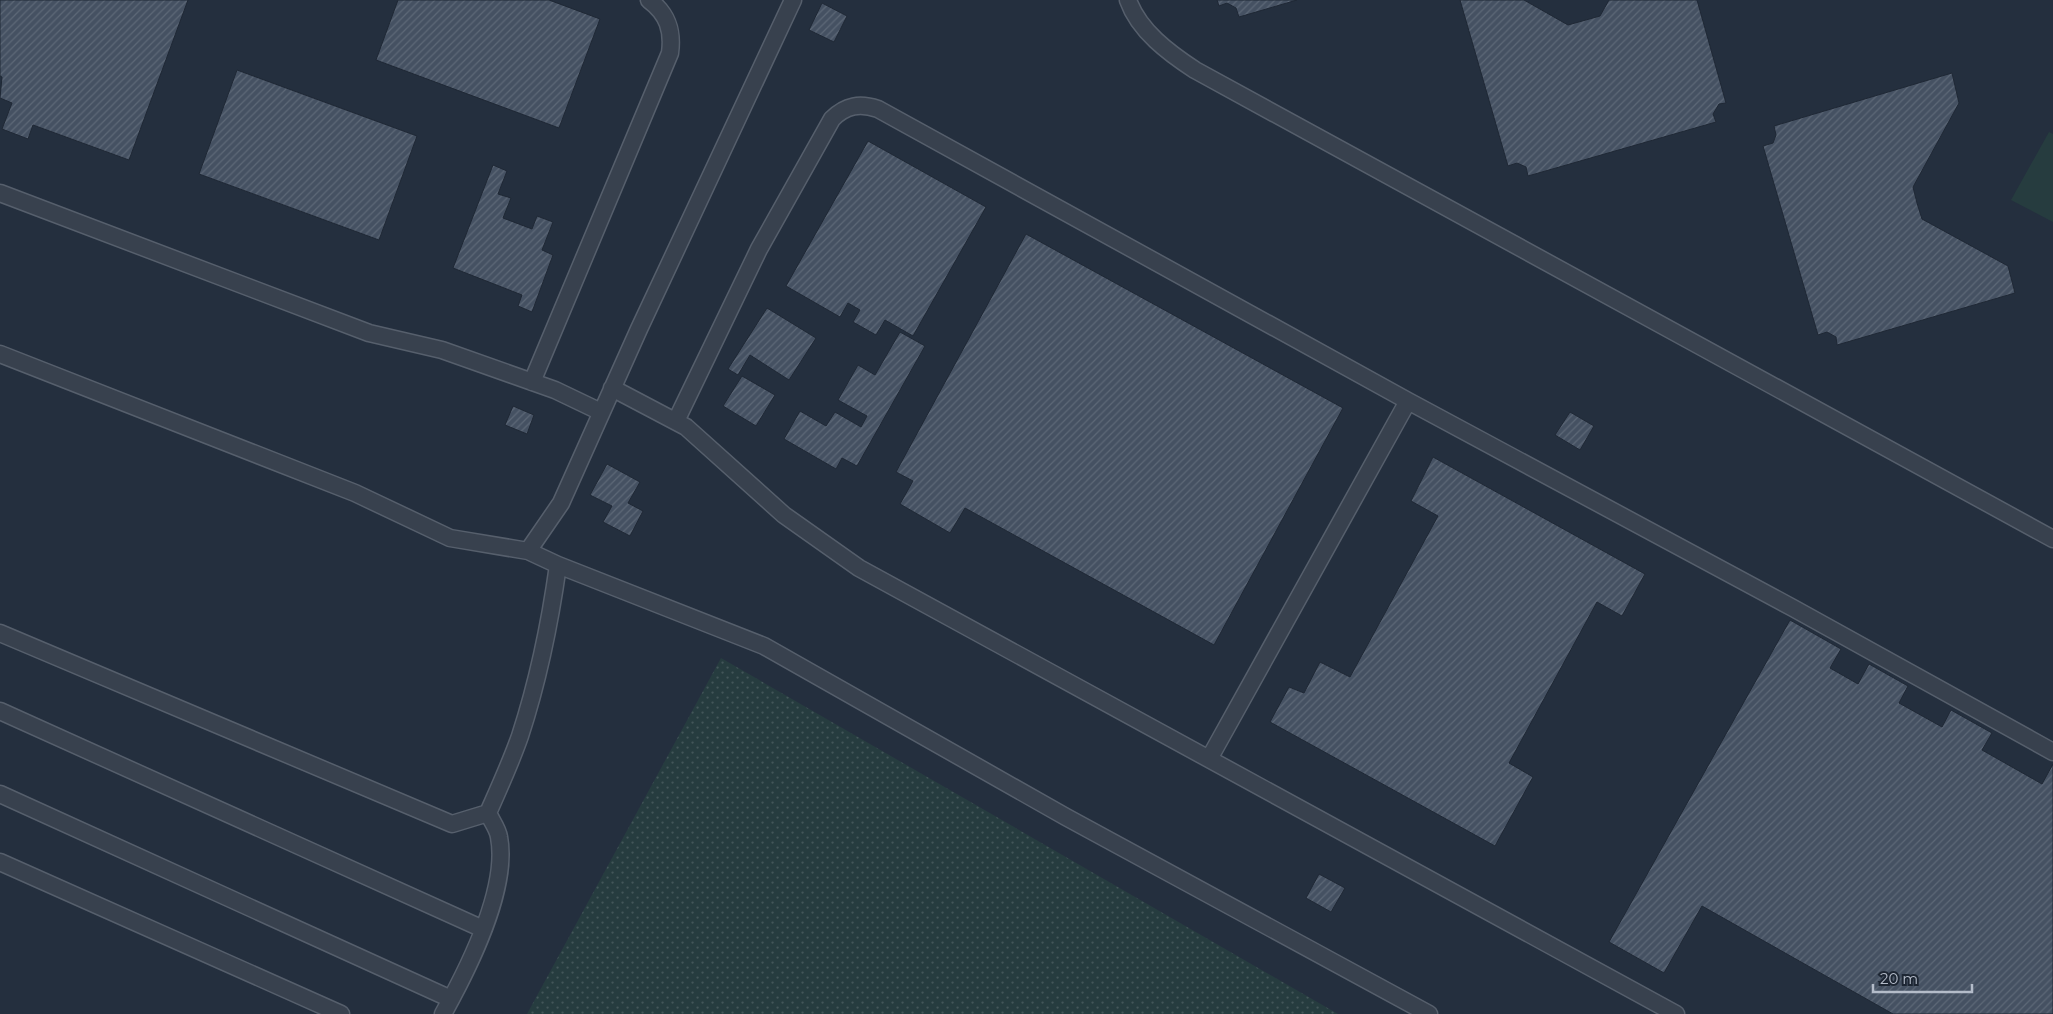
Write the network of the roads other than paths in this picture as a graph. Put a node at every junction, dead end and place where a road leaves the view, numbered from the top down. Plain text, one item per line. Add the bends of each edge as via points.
1 (649, 0) edge
2 (793, 0) edge
3 (1128, 0) edge
4 (0, 193) edge
5 (0, 354) edge
6 (532, 382) junction
7 (612, 388) junction
8 (1408, 402) junction
9 (601, 412) junction
10 (676, 421) junction
11 (2053, 538) edge
12 (528, 551) junction
13 (558, 566) junction
14 (0, 633) edge
15 (0, 711) edge
16 (2053, 752) edge
17 (1209, 759) junction
18 (0, 794) edge
19 (488, 813) junction
20 (0, 862) edge
21 (483, 929) junction
22 (451, 999) junction
23 (341, 1014) edge
24 (443, 1014) edge
25 (1429, 1014) edge
26 (1676, 1014) edge

1 - 6 lane via 669,22 672,36 670,53
2 - 7 lane
3 - 11 lane via 1154,39 1195,70
4 - 6 lane via 369,333 442,350
5 - 12 lane via 355,493 450,538
6 - 9 lane
7 - 9 lane
7 - 10 lane
8 - 10 lane via 864,104 841,110 832,119 759,249
8 - 16 lane via 1793,608
8 - 17 lane
9 - 12 lane via 561,503
10 - 17 lane via 702,440 784,515 859,568
12 - 13 lane
13 - 19 lane via 549,624 520,736
13 - 25 lane via 764,646 1066,817
14 - 19 lane via 452,824
15 - 21 lane
17 - 26 lane
18 - 22 lane
19 - 21 lane via 500,836 499,884
20 - 23 lane
21 - 22 lane via 469,967
22 - 24 lane

